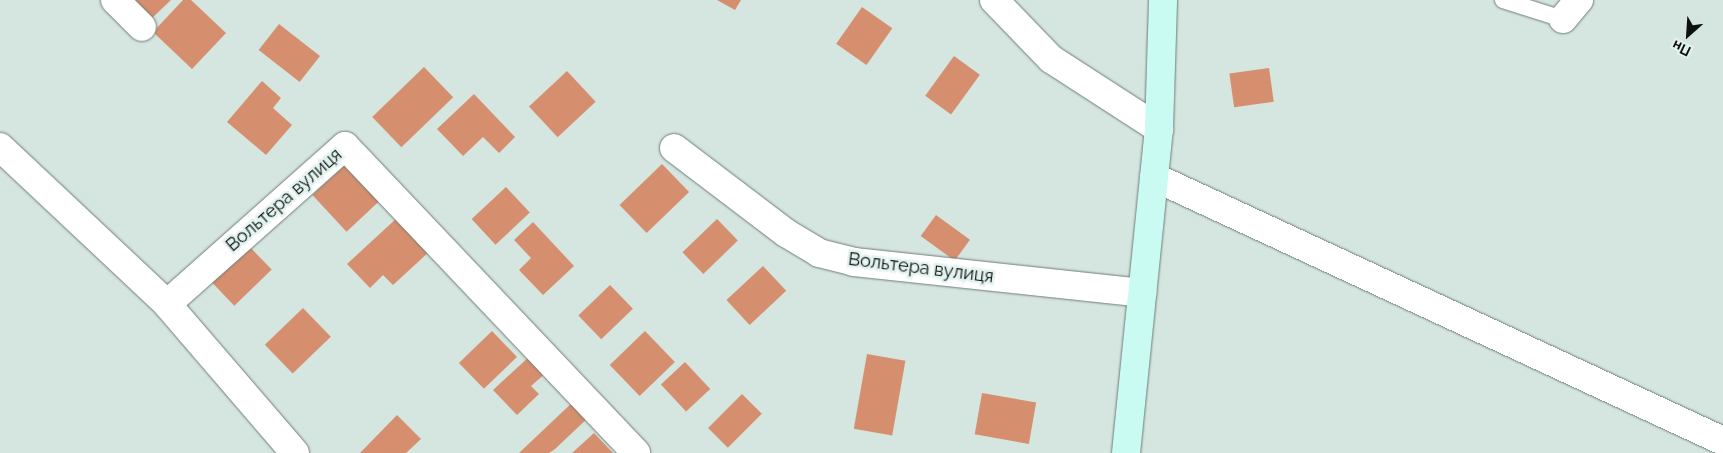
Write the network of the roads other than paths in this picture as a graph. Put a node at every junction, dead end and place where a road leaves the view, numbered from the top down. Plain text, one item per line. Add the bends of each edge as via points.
1 (115, 0) edge
2 (994, 0) edge
3 (1163, 0) edge
4 (1503, 0) edge
5 (1571, 10) edge
6 (142, 27) dead end
7 (1159, 129) junction
8 (0, 147) edge
9 (674, 148) dead end
10 (1154, 176) junction
11 (1142, 293) junction
12 (167, 304) junction
13 (1723, 441) edge
14 (295, 453) edge
15 (636, 453) edge
16 (1126, 453) edge

1 - 6 street
2 - 7 street via 1051,59
3 - 7 main road
4 - 5 lane
7 - 10 main road
8 - 12 street
9 - 11 street, Вольтера вулиця via 786,233 819,252 854,262
10 - 11 main road
10 - 13 street
11 - 16 main road
12 - 14 street
12 - 15 street, Вольтера вулиця via 344,146

